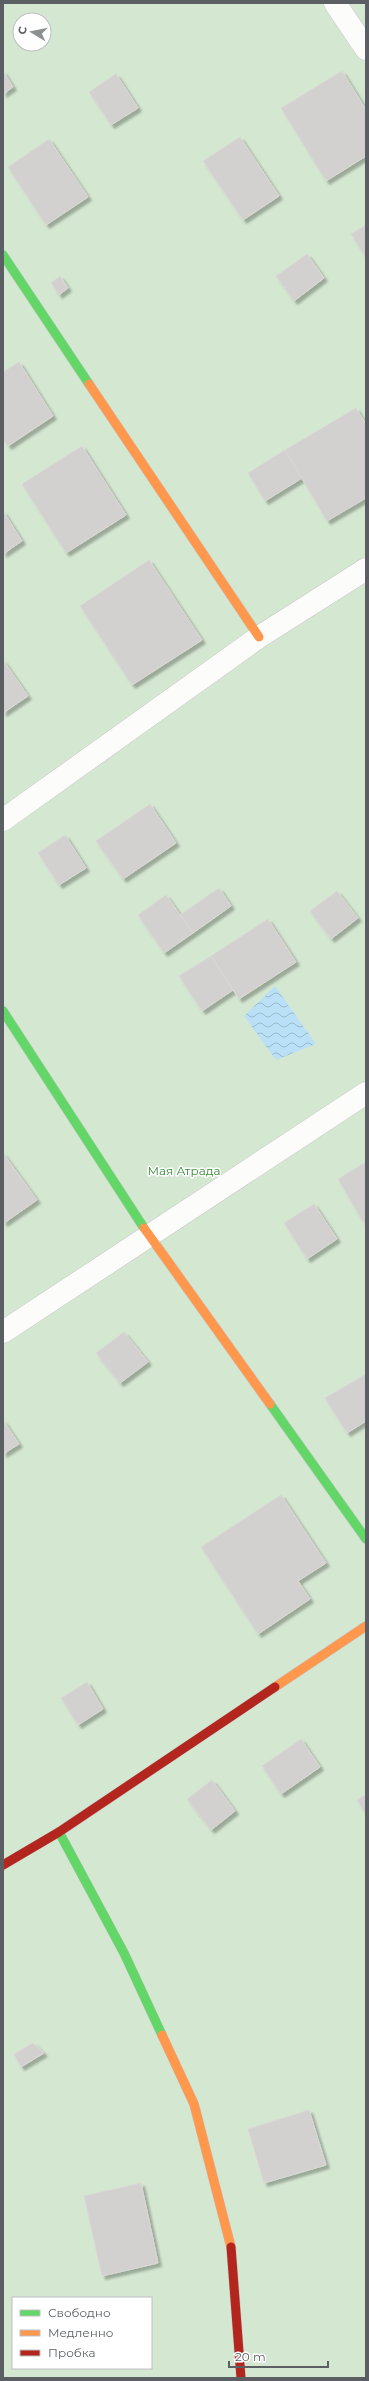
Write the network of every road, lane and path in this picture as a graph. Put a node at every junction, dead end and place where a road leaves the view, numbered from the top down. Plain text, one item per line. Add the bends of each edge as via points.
1 (335, 3) edge
2 (366, 49) edge
3 (3, 255) edge
4 (366, 569) edge
5 (259, 637) junction
6 (3, 820) edge
7 (3, 1011) edge
8 (366, 1093) edge
9 (149, 1235) junction
10 (3, 1332) edge
11 (366, 1539) edge
12 (366, 1626) edge
13 (58, 1832) junction
14 (3, 1865) edge
15 (241, 2378) edge

1 - 2 street
3 - 5 street
4 - 5 street
5 - 6 street
7 - 9 street
8 - 9 street
9 - 10 street
9 - 11 street
12 - 13 street
13 - 14 street
13 - 15 street via 124,1953 194,2104 231,2248

